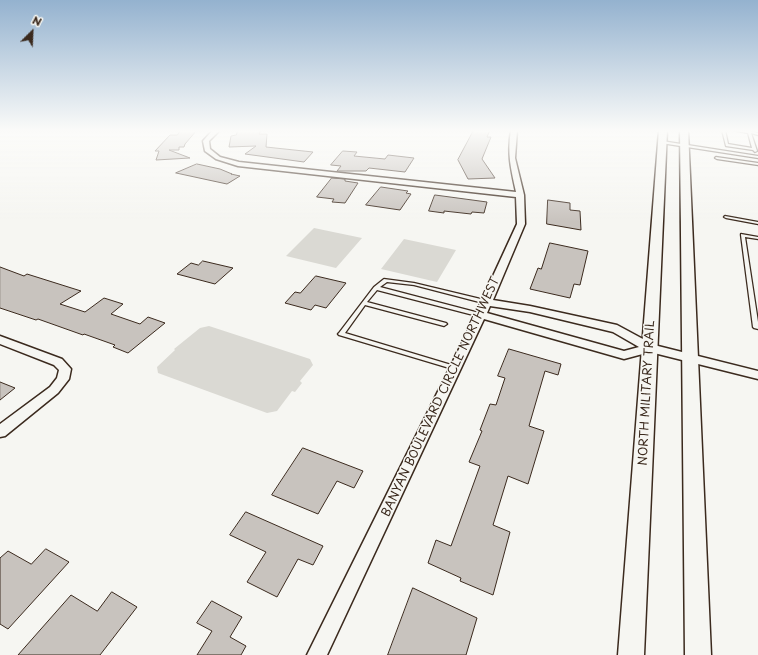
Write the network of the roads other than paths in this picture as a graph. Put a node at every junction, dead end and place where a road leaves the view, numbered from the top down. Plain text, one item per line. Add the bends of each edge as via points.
1 (227, 161) edge
2 (513, 161) edge
3 (661, 161) edge
4 (685, 161) edge
5 (738, 161) edge
6 (758, 163) edge
7 (520, 195) junction
8 (726, 217) dead end
9 (758, 223) edge
10 (758, 238) edge
11 (376, 288) junction
12 (487, 302) junction
13 (364, 303) junction
14 (756, 311) edge
15 (481, 315) junction
16 (444, 324) dead end
17 (758, 327) edge
18 (0, 340) edge
19 (650, 348) junction
20 (690, 358) junction
21 (456, 368) junction
22 (758, 375) edge
23 (0, 432) edge
24 (318, 655) edge
25 (631, 655) edge
26 (698, 655) edge

1 - 7 street via 238,164
2 - 7 street, BANYAN BOULEVARD CIRCLE NORTHWEST
3 - 19 main road, NORTH MILITARY TRAIL
4 - 20 main road
5 - 6 lane
7 - 12 street, BANYAN BOULEVARD CIRCLE NORTHWEST via 521,224
8 - 9 lane
10 - 14 lane via 743,235
11 - 12 lane via 386,280 414,284
11 - 13 lane
11 - 15 lane
12 - 15 street, BANYAN BOULEVARD CIRCLE NORTHWEST
12 - 19 street via 617,329
13 - 16 lane
13 - 21 lane via 341,334
14 - 17 lane
15 - 19 street via 624,355
15 - 21 street, BANYAN BOULEVARD CIRCLE NORTHWEST
18 - 23 street via 58,362 65,369 63,379 54,390
19 - 20 street
19 - 25 main road, NORTH MILITARY TRAIL
20 - 22 street
20 - 26 main road
21 - 24 street, BANYAN BOULEVARD CIRCLE NORTHWEST

